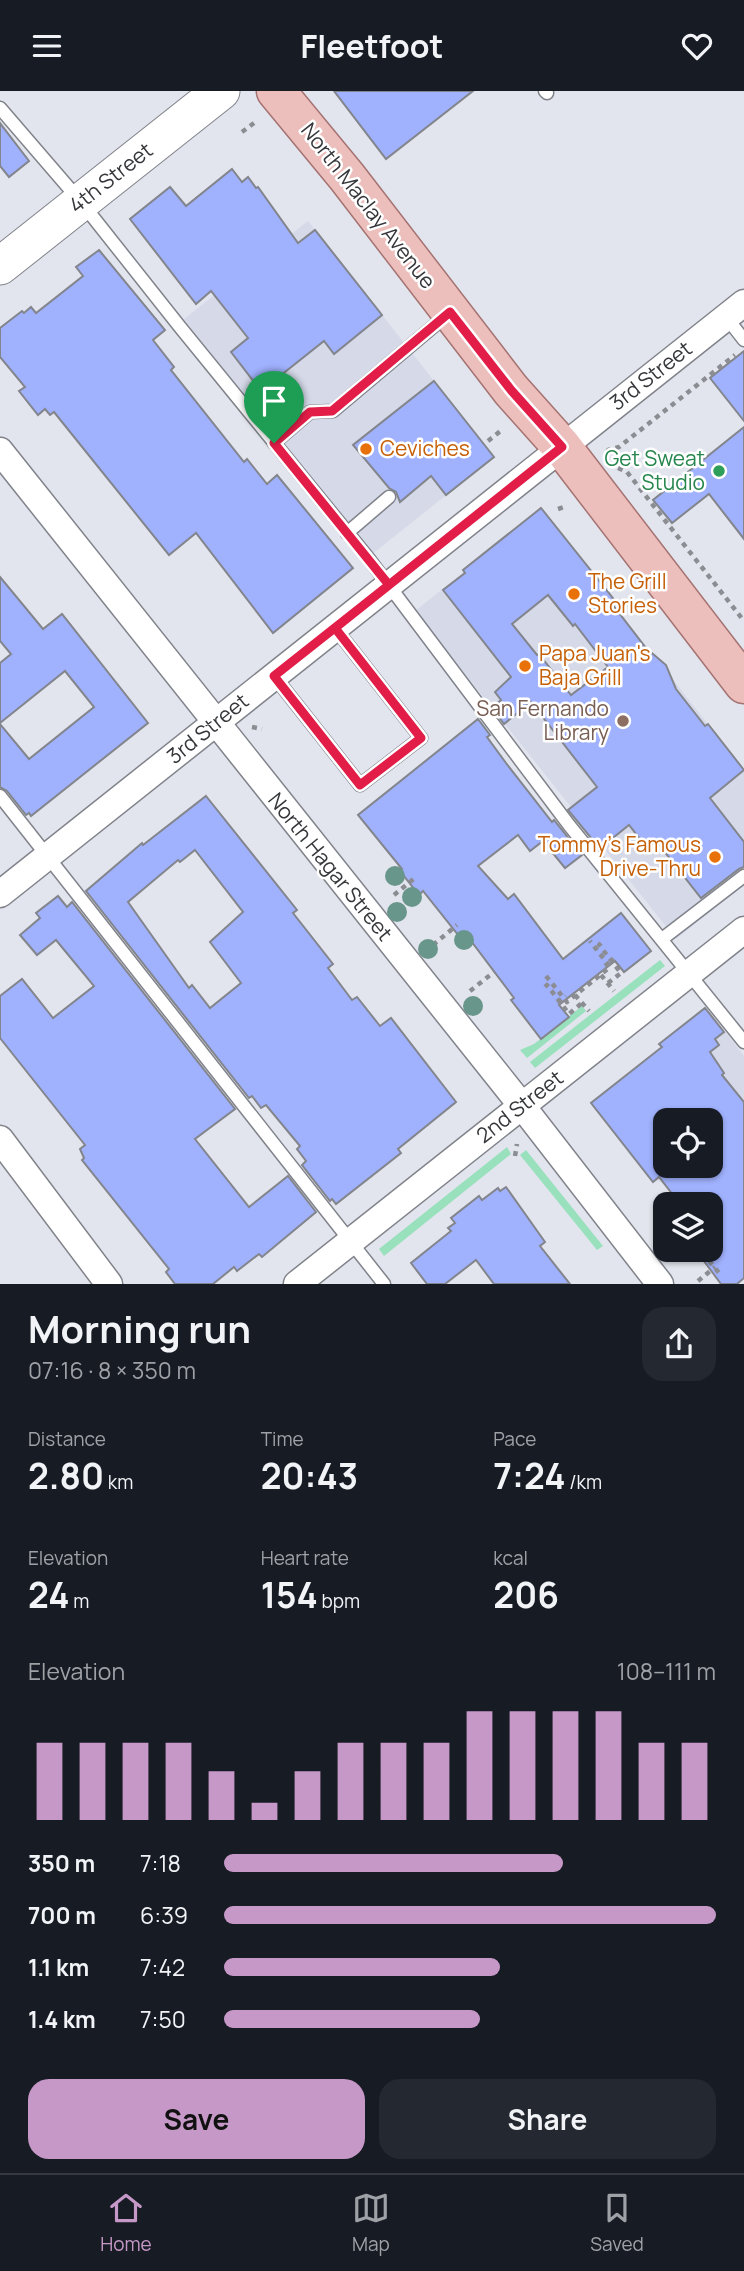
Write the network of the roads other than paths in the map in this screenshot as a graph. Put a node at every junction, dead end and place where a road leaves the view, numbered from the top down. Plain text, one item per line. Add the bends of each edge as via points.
1 (221, 91) edge
2 (270, 103) edge
3 (0, 108) edge
4 (81, 202) junction
5 (0, 266) edge
6 (735, 310) edge
7 (450, 312) junction
8 (744, 340) edge
9 (274, 443) junction
10 (562, 447) junction
11 (0, 451) edge
12 (388, 497) dead end
13 (347, 533) junction
14 (389, 585) junction
15 (335, 628) junction
16 (274, 676) junction
17 (744, 684) edge
18 (215, 723) junction
19 (0, 796) edge
20 (47, 857) junction
21 (744, 876) edge
22 (0, 894) edge
23 (744, 930) edge
24 (662, 939) junction
25 (690, 974) junction
26 (744, 1042) edge
27 (522, 1106) junction
28 (0, 1139) edge
29 (349, 1241) junction
30 (109, 1284) edge
31 (297, 1284) edge
32 (384, 1284) edge
33 (660, 1284) edge

1 - 4 street, 4th Street
2 - 7 main road, North Maclay Avenue via 347,177
3 - 4 lane
4 - 5 street, 4th Street
4 - 9 lane
6 - 8 lane
6 - 10 street, 3rd Street
7 - 9 lane via 332,411 310,412
7 - 10 main road, North Maclay Avenue
9 - 13 lane
10 - 14 street, 3rd Street
10 - 17 main road, North Maclay Avenue
11 - 18 street, North Hagar Street
12 - 13 lane
13 - 14 lane
14 - 15 street, 3rd Street
14 - 24 lane via 569,825
15 - 16 street, 3rd Street
15 - 16 lane via 421,738 360,785
16 - 18 street, 3rd Street
18 - 20 street, 3rd Street
18 - 27 street, North Hagar Street
19 - 20 lane
20 - 22 street, 3rd Street
20 - 29 lane
21 - 24 lane
23 - 25 street, 2nd Street
24 - 25 lane
25 - 26 lane
25 - 27 street, 2nd Street
27 - 29 street, 2nd Street
27 - 33 street, North Hagar Street
28 - 30 street
29 - 31 street, 2nd Street
29 - 32 lane

